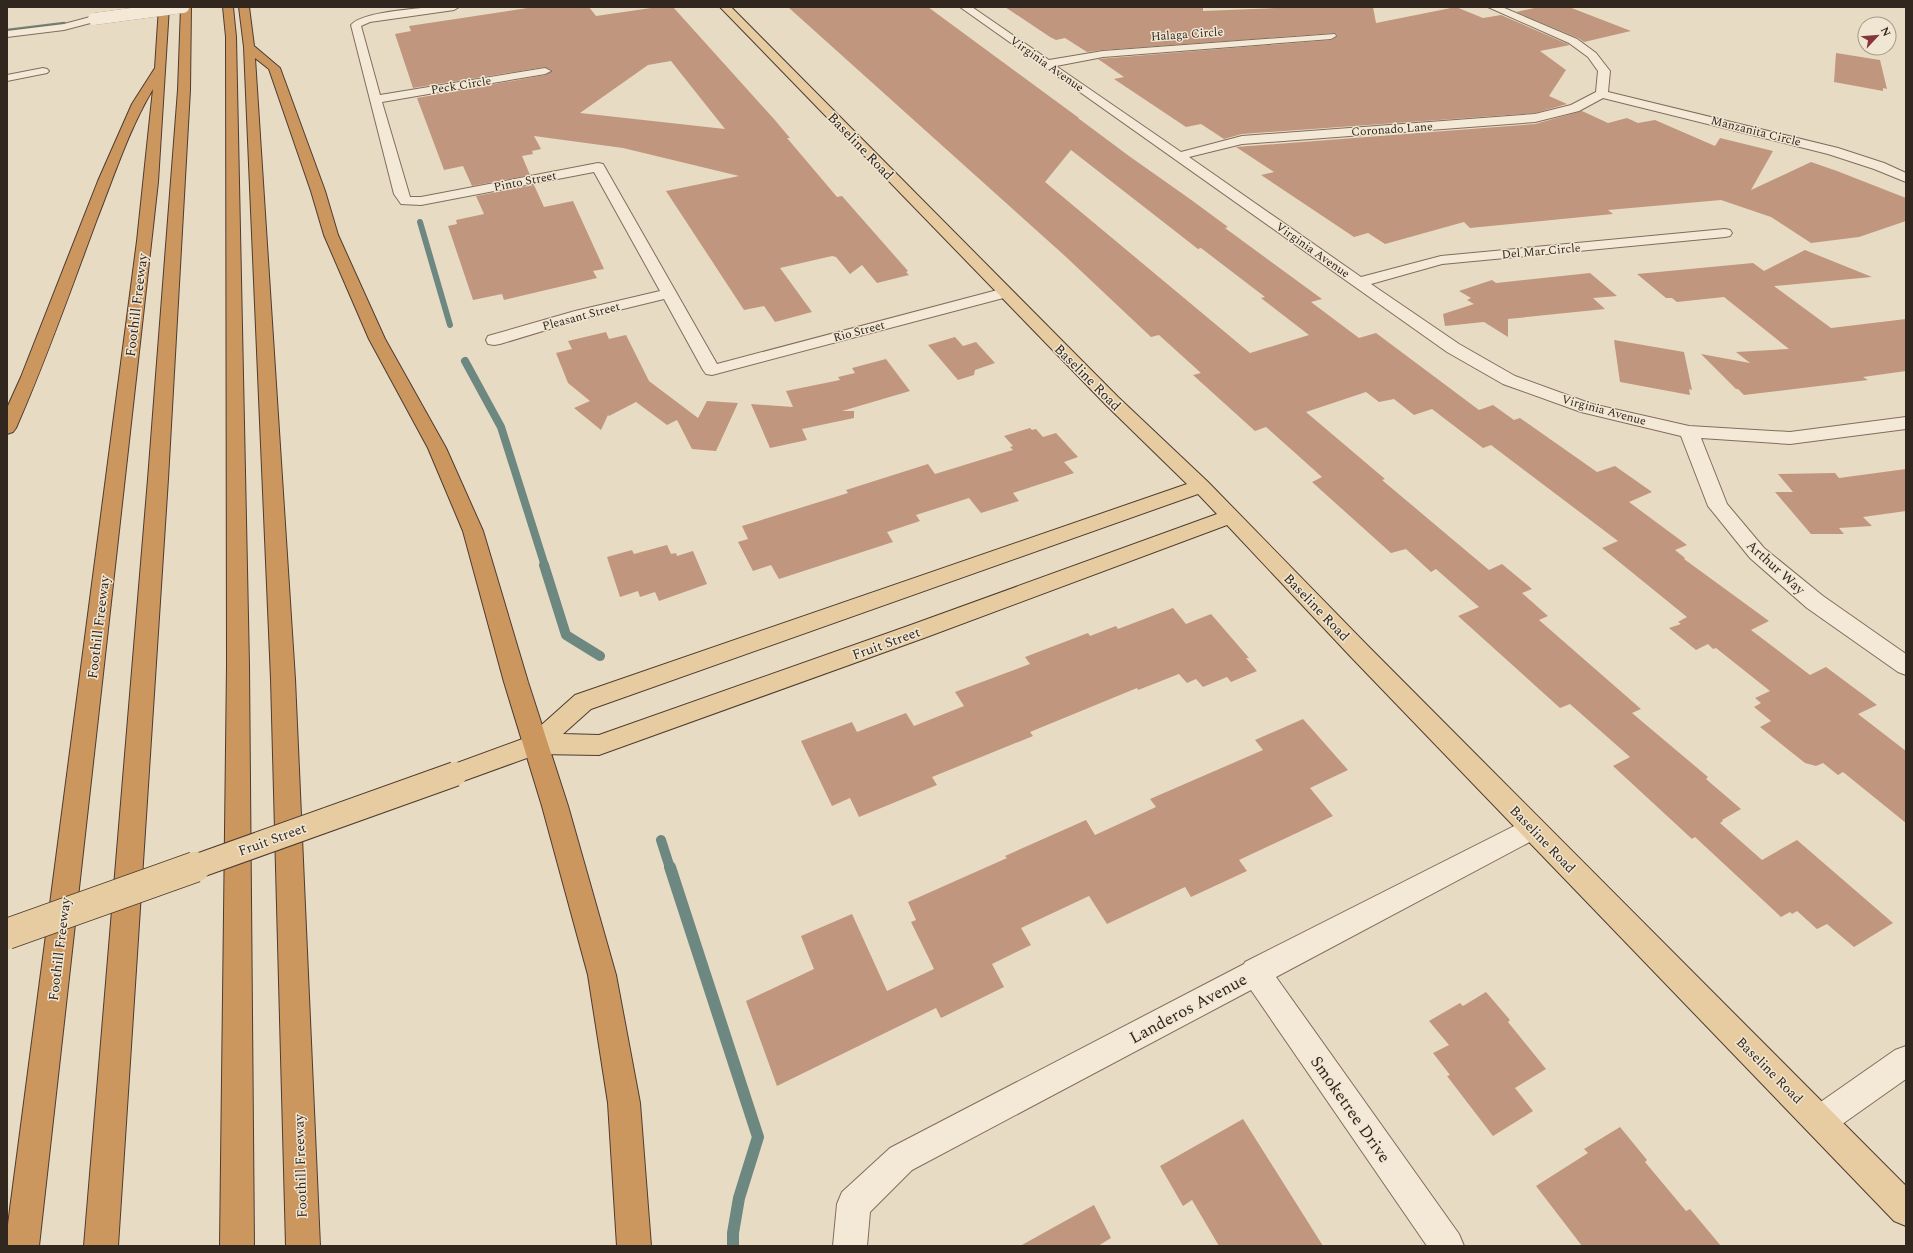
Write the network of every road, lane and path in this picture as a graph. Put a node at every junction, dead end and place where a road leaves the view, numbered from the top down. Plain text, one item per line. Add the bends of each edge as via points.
1 (164, 7) edge
2 (185, 7) edge
3 (228, 7) edge
4 (244, 7) edge
5 (454, 7) edge
6 (725, 7) edge
7 (965, 7) edge
8 (1493, 7) edge
9 (94, 19) junction
10 (7, 28) edge
11 (7, 34) edge
12 (1331, 36) dead end
13 (249, 47) junction
14 (1047, 64) junction
15 (162, 66) junction
16 (44, 71) dead end
17 (545, 71) dead end
18 (7, 78) edge
19 (1602, 94) junction
20 (376, 99) junction
21 (1179, 156) junction
22 (1906, 178) edge
23 (1725, 233) dead end
24 (1359, 282) junction
25 (670, 293) junction
26 (1004, 293) junction
27 (494, 340) dead end
28 (712, 370) joint
29 (1906, 423) edge
30 (7, 428) edge
31 (1689, 432) junction
32 (1201, 486) junction
33 (1230, 517) junction
34 (1906, 666) edge
35 (537, 744) junction
36 (1532, 828) junction
37 (7, 934) edge
38 (1255, 972) junction
39 (1906, 1061) edge
40 (1820, 1121) junction
41 (1906, 1208) edge
42 (22, 1246) edge
43 (100, 1246) edge
44 (237, 1246) edge
45 (303, 1246) edge
46 (634, 1246) edge
47 (850, 1246) edge
48 (1447, 1246) edge

1 - 15 highway, Foothill Freeway
2 - 9 street, bridge
2 - 43 highway via 184,90 158,487
3 - 44 highway via 231,37 238,665
4 - 13 highway, Foothill Freeway
5 - 20 street, Pinto Street via 359,22 356,25
6 - 26 main road, Baseline Road
7 - 14 street, Virginia Avenue
8 - 19 street via 1573,41 1592,55 1604,71
9 - 10 street
9 - 11 street
12 - 14 street, Halaga Circle via 1103,54
13 - 35 highway via 274,68 334,242 376,339 438,448 473,531 516,682
13 - 45 highway, Foothill Freeway via 283,678
14 - 21 street, Virginia Avenue
15 - 30 highway via 138,104 105,181 30,377
15 - 42 highway, Foothill Freeway via 143,247
16 - 18 street
17 - 20 street, Peck Circle
19 - 21 street, Coronado Lane via 1575,108 1535,118 1242,140
19 - 22 street, Manzanita Circle via 1833,151
20 - 25 street, Pinto Street via 401,194 406,201 421,201 598,167
21 - 24 street, Virginia Avenue
23 - 24 street, Del Mar Circle via 1441,260
24 - 31 street, Virginia Avenue via 1453,348 1509,380 1587,408
25 - 27 street, Pleasant Street via 581,314
25 - 28 street, Pinto Street
26 - 28 street, Rio Street
26 - 32 main road, Baseline Road
29 - 31 street, Virginia Avenue via 1790,438
31 - 34 street, Arthur Way via 1718,506 1757,553 1815,602
32 - 33 main road, Baseline Road
32 - 35 main road, Fruit Street via 583,702
33 - 35 main road, Fruit Street via 599,745
33 - 36 main road, Baseline Road
35 - 37 main road, Fruit Street, bridge
35 - 46 highway via 602,975 624,1103
36 - 38 street, Landeros Avenue
36 - 40 main road, Baseline Road
38 - 47 street, Landeros Avenue via 901,1159 854,1204
38 - 48 street, Smoketree Drive
39 - 40 street
40 - 41 main road, Baseline Road

